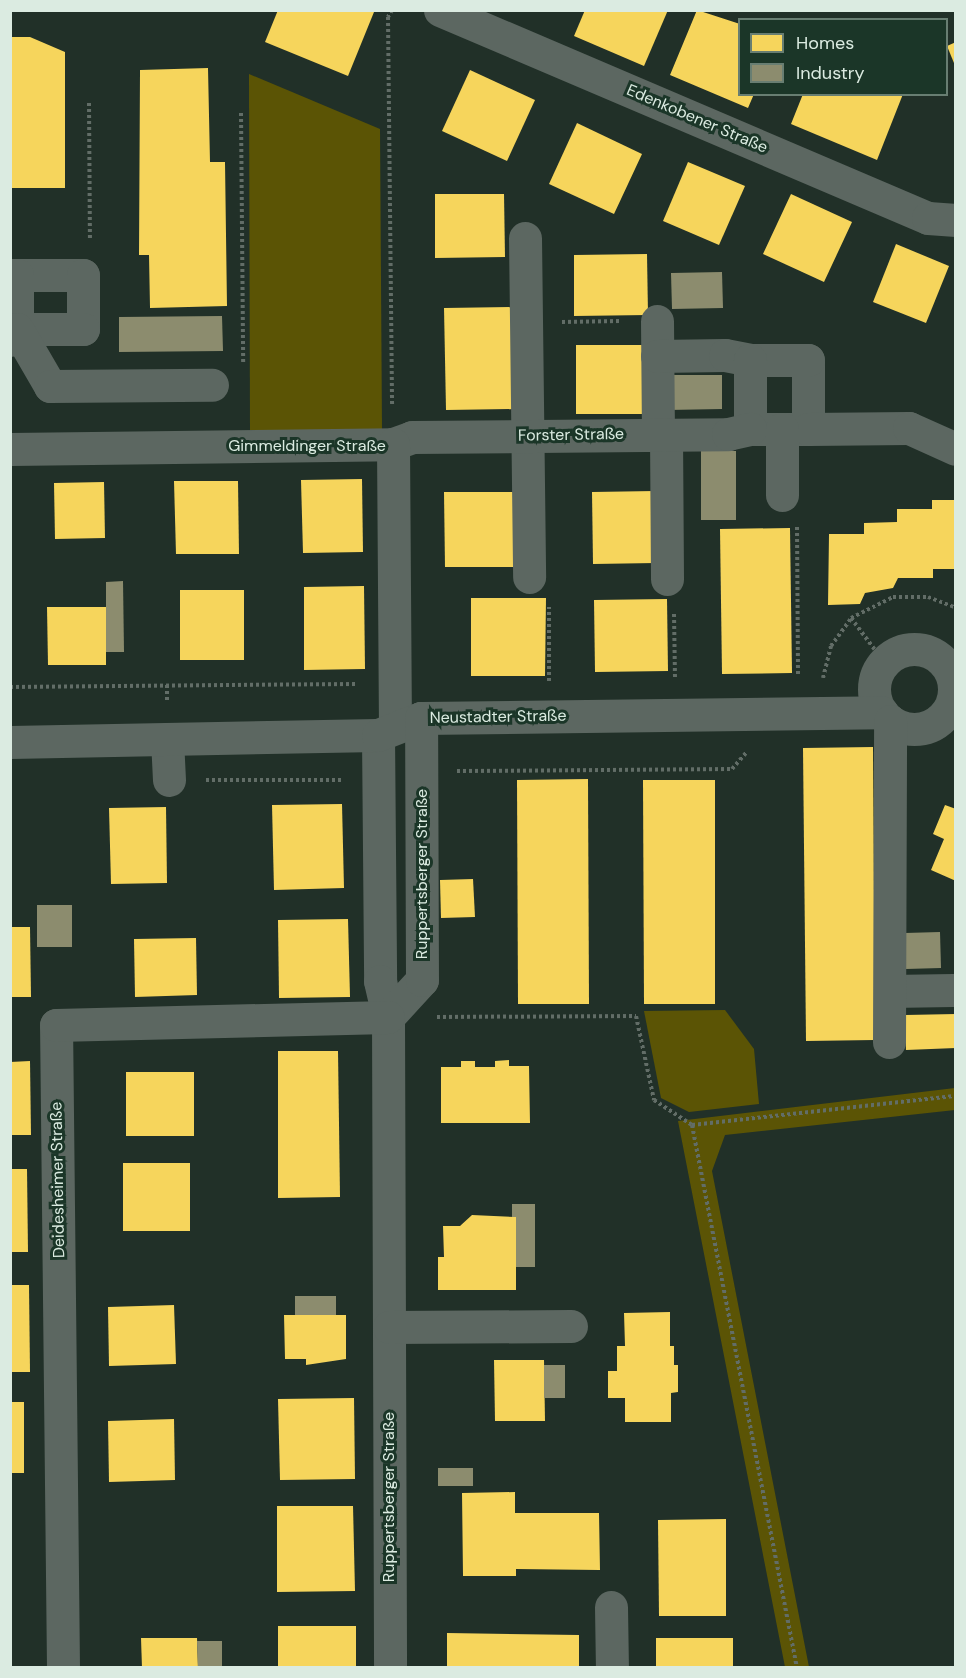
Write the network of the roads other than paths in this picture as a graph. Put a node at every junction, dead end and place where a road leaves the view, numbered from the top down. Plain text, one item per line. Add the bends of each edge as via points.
1 (440, 10) edge
2 (956, 220) edge
3 (525, 238) dead end
4 (14, 275) edge
5 (657, 321) road end
6 (14, 334) edge
7 (657, 356) junction
8 (750, 360) junction
9 (212, 385) dead end
10 (750, 429) junction
11 (795, 429) junction
12 (662, 434) junction
13 (527, 436) junction
14 (393, 444) junction
15 (10, 449) edge
16 (956, 449) edge
17 (782, 495) road end
18 (529, 577) road end
19 (667, 579) road end
20 (950, 652) edge
21 (886, 717) junction
22 (398, 727) junction
23 (167, 739) junction
24 (10, 742) edge
25 (169, 780) dead end
26 (952, 990) dead end
27 (890, 991) junction
28 (388, 1017) junction
29 (890, 1042) dead end
30 (571, 1326) dead end
31 (389, 1327) junction
32 (611, 1607) dead end
33 (63, 1668) edge
34 (390, 1668) edge
35 (612, 1668) edge

1 - 2 street, Edenkobener Straße via 928,218
3 - 13 street
4 - 6 street
4 - 6 street via 83,274 83,329
5 - 7 street
6 - 9 street via 50,386
7 - 8 street via 725,355
7 - 12 street
8 - 10 street
8 - 11 street via 808,360
10 - 11 street, Forster Straße
10 - 12 street, Forster Straße via 728,434
11 - 16 street, Forster Straße via 909,428
11 - 17 street
12 - 13 street, Forster Straße
12 - 19 street
13 - 14 street, Forster Straße via 412,436
13 - 18 street
14 - 15 street, Gimmeldinger Straße
14 - 22 street, Gimmeldinger Straße via 394,683
20 - 21 street, Neustadter Straße via 921,649 895,654 884,662 874,687
20 - 21 street, Neustadter Straße via 954,686 950,705 939,720 915,729
21 - 22 street, Neustadter Straße
21 - 27 street
22 - 23 street, Neustadter Straße
22 - 28 street, Ruppertsberger Straße via 380,981
22 - 28 street, Ruppertsberger Straße via 422,980
23 - 24 street, Neustadter Straße
23 - 25 street
26 - 27 street
27 - 29 street
28 - 31 street, Ruppertsberger Straße
28 - 33 street, Deidesheimer Straße via 56,1025
30 - 31 street
31 - 34 street, Ruppertsberger Straße
32 - 35 street

